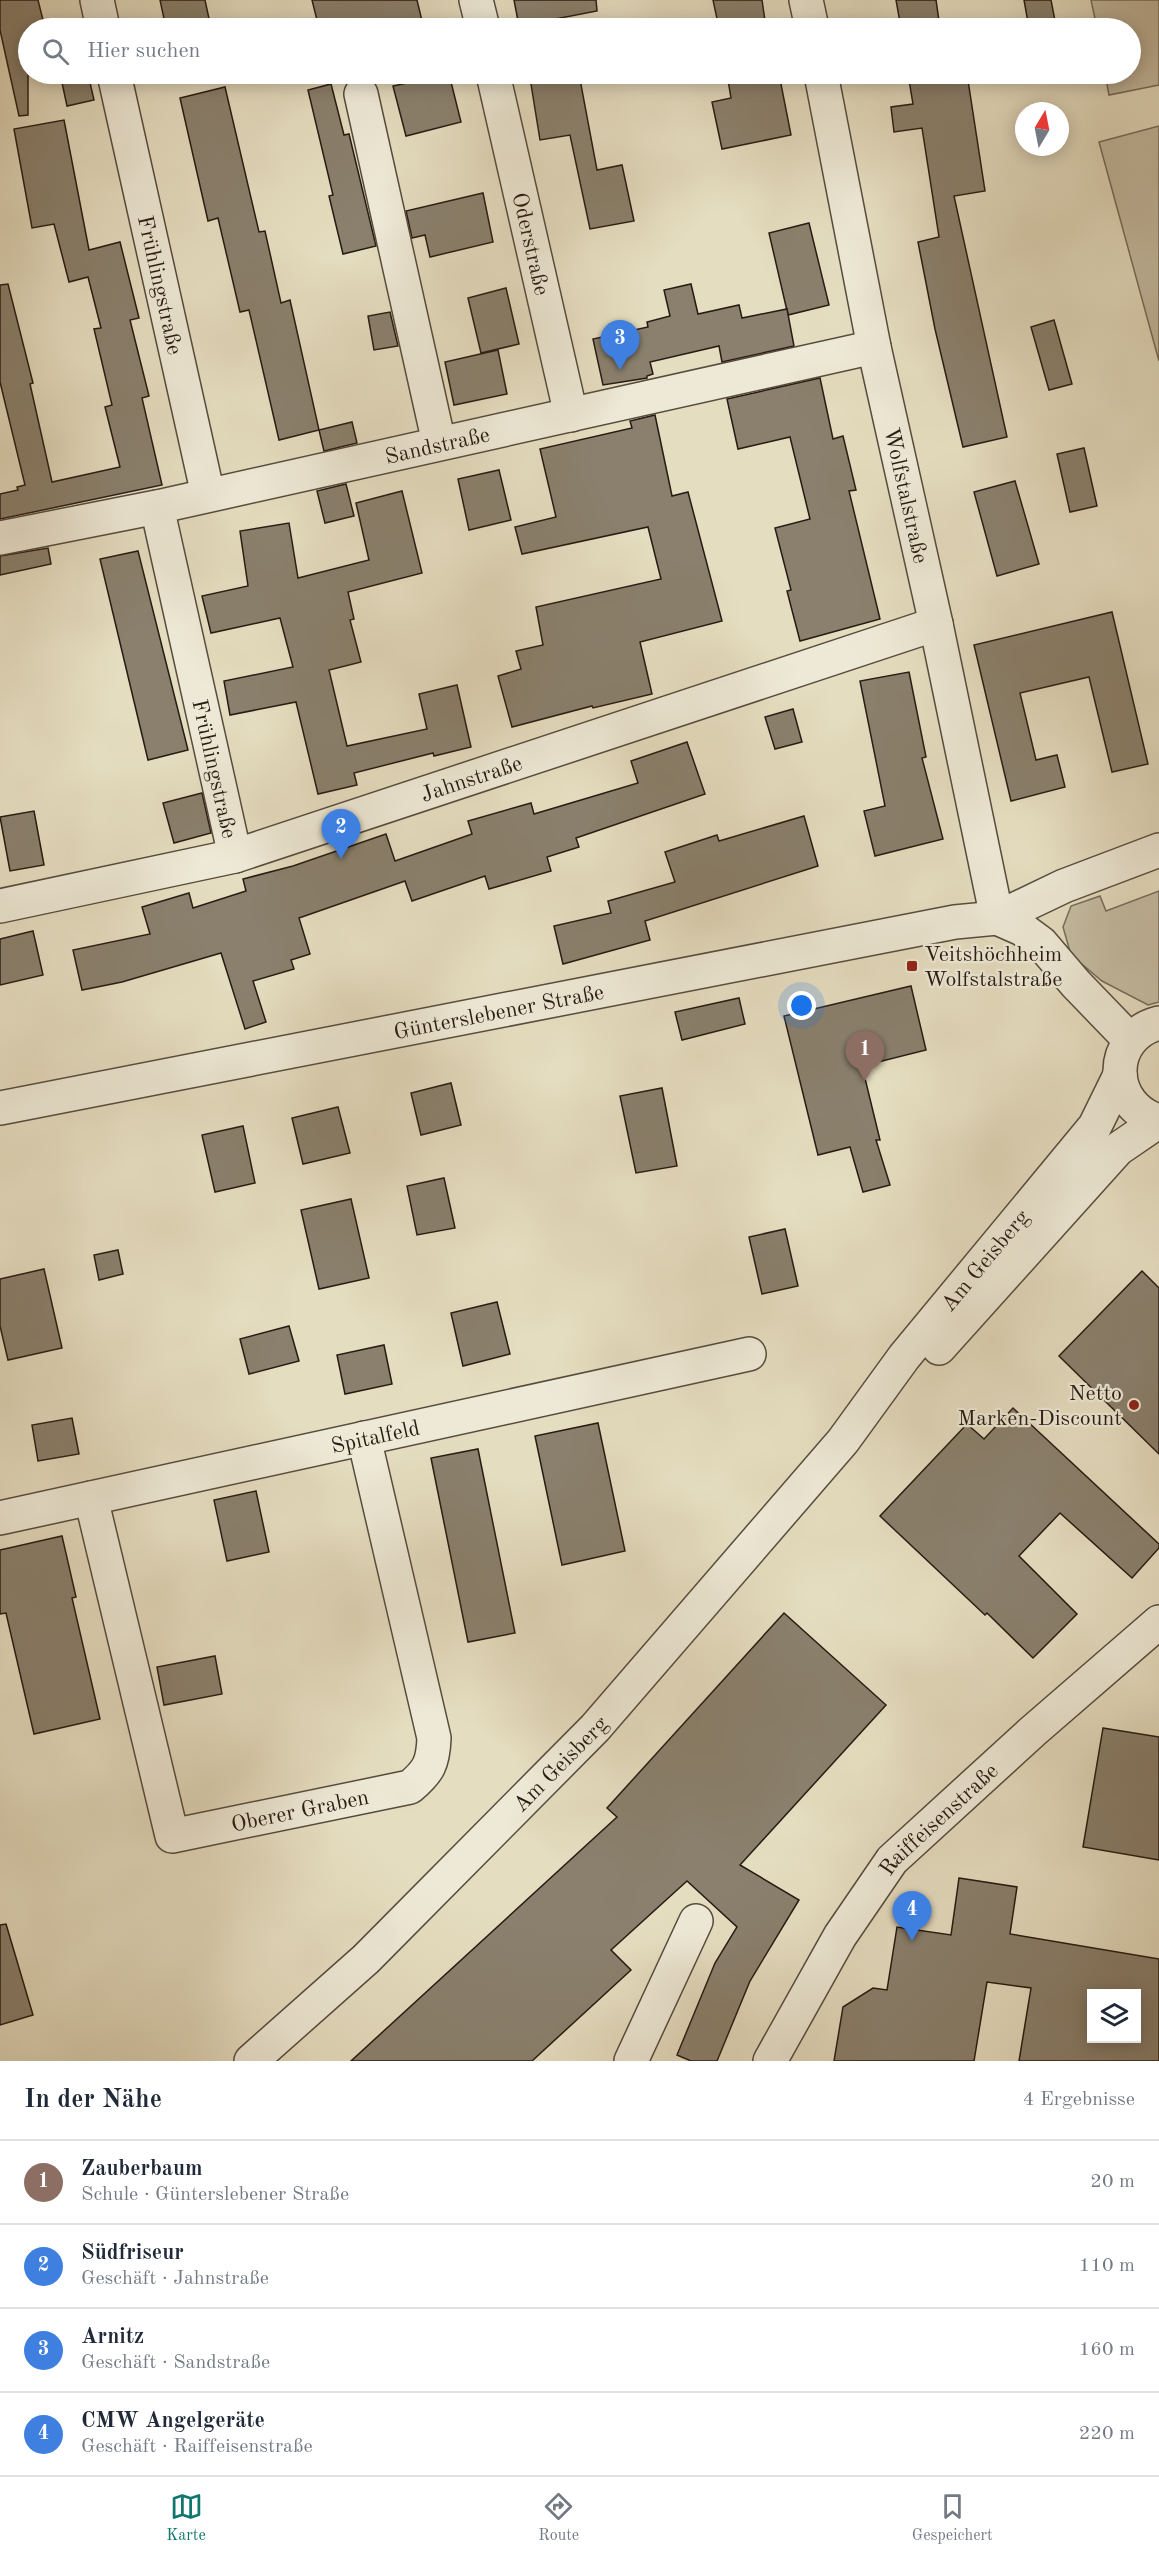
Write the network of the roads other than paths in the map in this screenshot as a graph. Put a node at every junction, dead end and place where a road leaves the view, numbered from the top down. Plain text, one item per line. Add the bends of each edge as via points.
1 (97, 0) edge
2 (477, 0) edge
3 (806, 0) edge
4 (102, 18) edge
5 (481, 18) edge
6 (810, 18) edge
7 (116, 84) edge
8 (495, 84) edge
9 (823, 84) edge
10 (361, 94) dead end
11 (874, 347) junction
12 (571, 415) junction
13 (439, 443) junction
14 (208, 495) junction
15 (157, 507) junction
16 (0, 538) edge
17 (936, 624) junction
18 (1159, 850) edge
19 (235, 856) junction
20 (0, 906) edge
21 (998, 918) junction
22 (1159, 1023) edge
23 (1130, 1040) junction
24 (1120, 1075) junction
25 (0, 1108) edge
26 (1159, 1121) edge
27 (749, 1354) dead end
28 (364, 1438) junction
29 (843, 1441) junction
30 (91, 1498) junction
31 (0, 1518) edge
32 (1159, 1622) edge
33 (696, 1922) dead end
34 (251, 2061) edge
35 (631, 2061) edge
36 (770, 2061) edge

1 - 4 street
2 - 5 street
3 - 6 street
7 - 14 street, Frühlingstraße
8 - 12 street, Oderstraße
9 - 11 street, Wolfstalstraße
10 - 13 street
11 - 12 street, Sandstraße
11 - 17 street, Wolfstalstraße
12 - 13 street, Sandstraße
13 - 14 street, Sandstraße
14 - 15 street, Sandstraße
15 - 16 street, Sandstraße
15 - 19 street, Frühlingstraße
17 - 19 street, Jahnstraße
17 - 21 street, Wolfstalstraße
18 - 21 street, Günterslebener Straße via 1064,886
19 - 20 street, Jahnstraße
21 - 23 street via 1041,943
21 - 25 street, Günterslebener Straße via 955,922
22 - 23 street
23 - 24 street, Am Geisberg via 1123,1052
24 - 26 street via 1122,1088 1135,1108
24 - 29 street, Am Geisberg via 1095,1126 903,1357
26 - 29 street, Am Geisberg via 1118,1149 917,1371
27 - 28 street, Spitalfeld
28 - 30 street, Spitalfeld
28 - 30 street, Oberer Graben via 434,1738 433,1757 425,1774 410,1787 172,1836
29 - 34 street, Am Geisberg via 595,1728 366,1959
30 - 31 street, Spitalfeld
32 - 36 street, Raiffeisenstraße via 892,1860 840,1936
33 - 35 street

